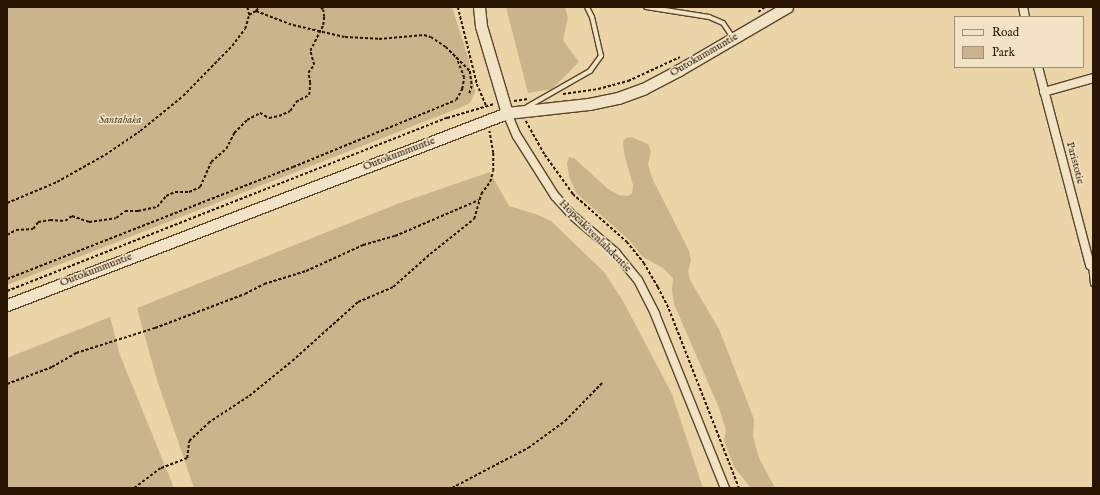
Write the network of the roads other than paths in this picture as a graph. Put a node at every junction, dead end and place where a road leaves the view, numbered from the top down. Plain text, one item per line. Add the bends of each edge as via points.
1 (479, 7) edge
2 (587, 7) edge
3 (646, 7) edge
4 (787, 7) edge
5 (733, 38) junction
6 (1038, 68) edge
7 (1093, 78) edge
8 (1044, 92) junction
9 (520, 110) junction
10 (507, 113) junction
11 (1092, 264) edge
12 (1093, 284) edge
13 (7, 305) edge
14 (725, 488) edge

1 - 10 street, Hopeakivenlahdentie via 481,26
2 - 9 lane via 592,17 601,56 590,71
3 - 5 lane via 709,17 724,23
4 - 5 street, Outokummuntie
5 - 9 street, Outokummuntie via 651,85 618,98 590,104
6 - 8 street, Paristotie
7 - 8 street
8 - 11 street, Paristotie
9 - 10 street, Outokummuntie
10 - 13 street, Outokummuntie
10 - 14 street, Hopeakivenlahdentie via 517,136 555,196 572,215 616,253 641,286 655,314
11 - 12 lane

